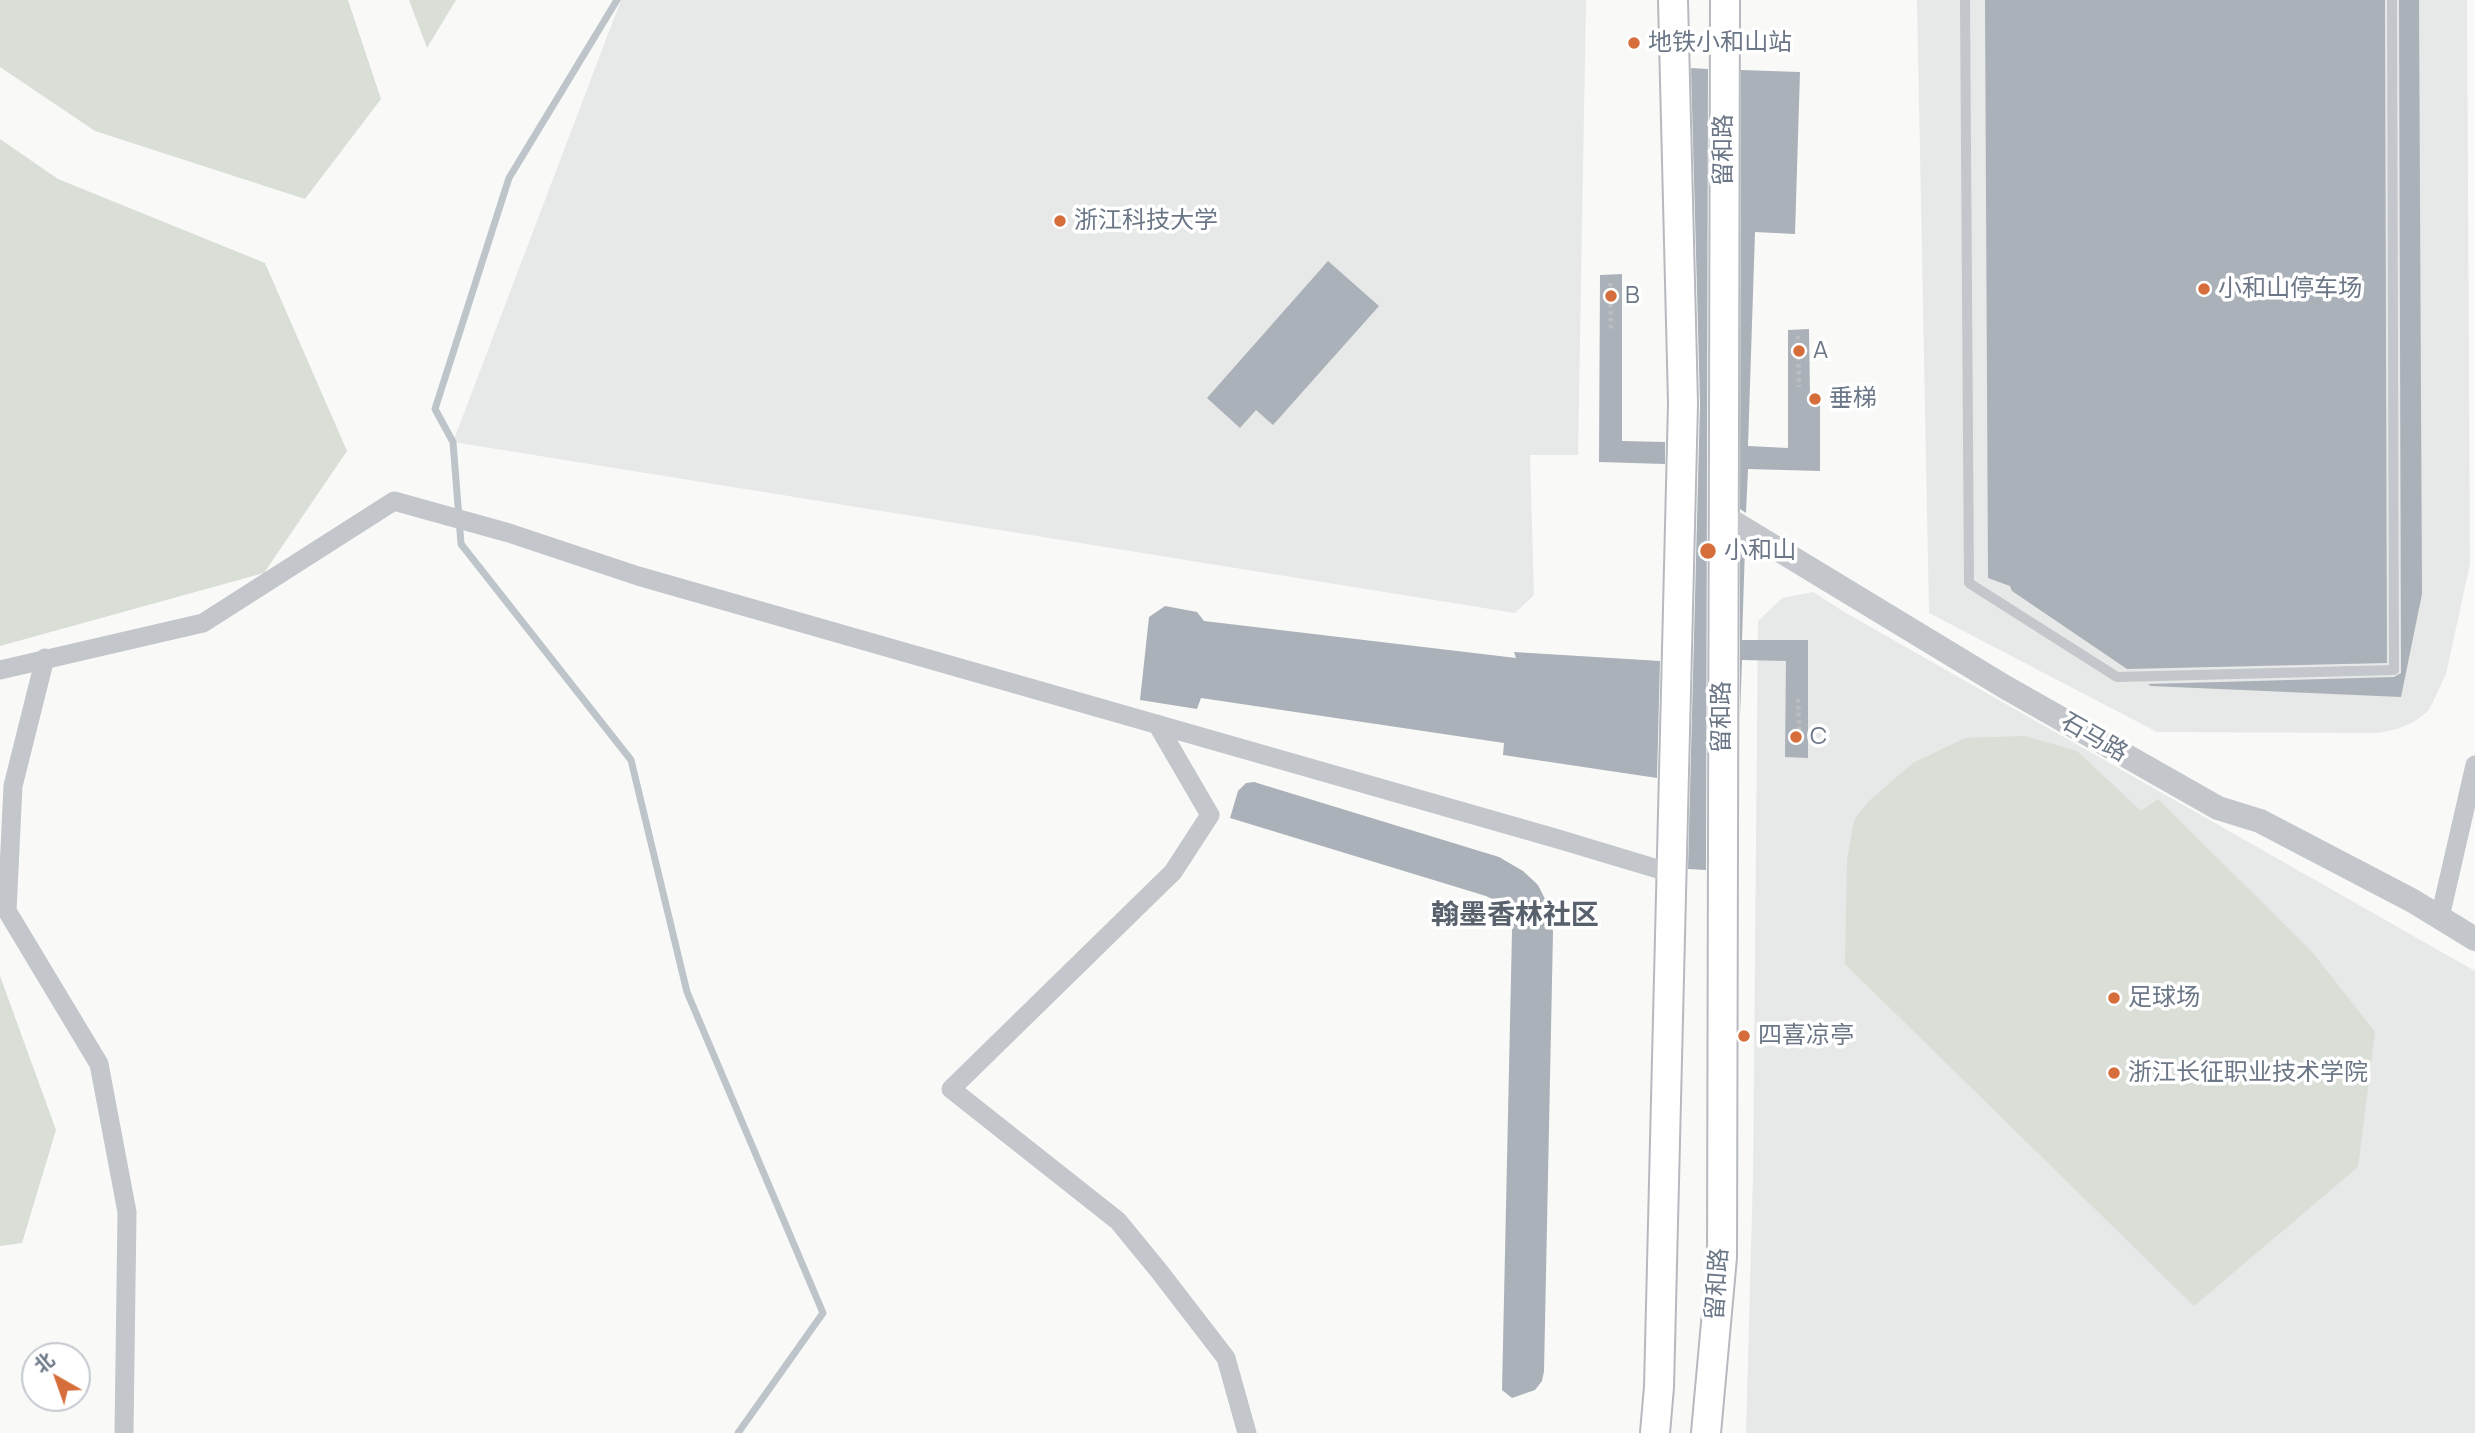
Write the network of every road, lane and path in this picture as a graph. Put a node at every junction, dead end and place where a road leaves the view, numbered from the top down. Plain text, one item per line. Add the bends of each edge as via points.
1 (1673, 0) edge
2 (1725, 0) edge
3 (1965, 0) edge
4 (2392, 0) edge
5 (1611, 283) dead end
6 (1611, 331) dead end
7 (1798, 336) dead end
8 (1799, 387) dead end
9 (1723, 516) junction
10 (45, 658) junction
11 (0, 670) edge
12 (1798, 699) dead end
13 (1157, 724) junction
14 (1800, 748) dead end
15 (2475, 765) edge
16 (1671, 873) junction
17 (2440, 918) junction
18 (2475, 939) edge
19 (124, 1433) edge
20 (1248, 1433) edge
21 (1656, 1433) edge
22 (1706, 1433) edge

1 - 16 main road, 留和路 via 1683,403
2 - 9 main road, 留和路
3 - 4 lane via 1969,583 2117,677 2394,670
5 - 6 path
7 - 8 path
9 - 17 street, 石马路 via 2005,687 2218,808 2260,821
9 - 22 main road, 留和路 via 1722,1257
10 - 11 street
10 - 13 street via 203,623 394,501 638,576
10 - 19 street via 13,786 7,911 99,1064 127,1212
12 - 14 path
13 - 16 street
13 - 20 street via 1210,815 1173,872 951,1089 1118,1221 1226,1359
15 - 17 street
16 - 21 main road, 留和路
17 - 18 street, 石马路

